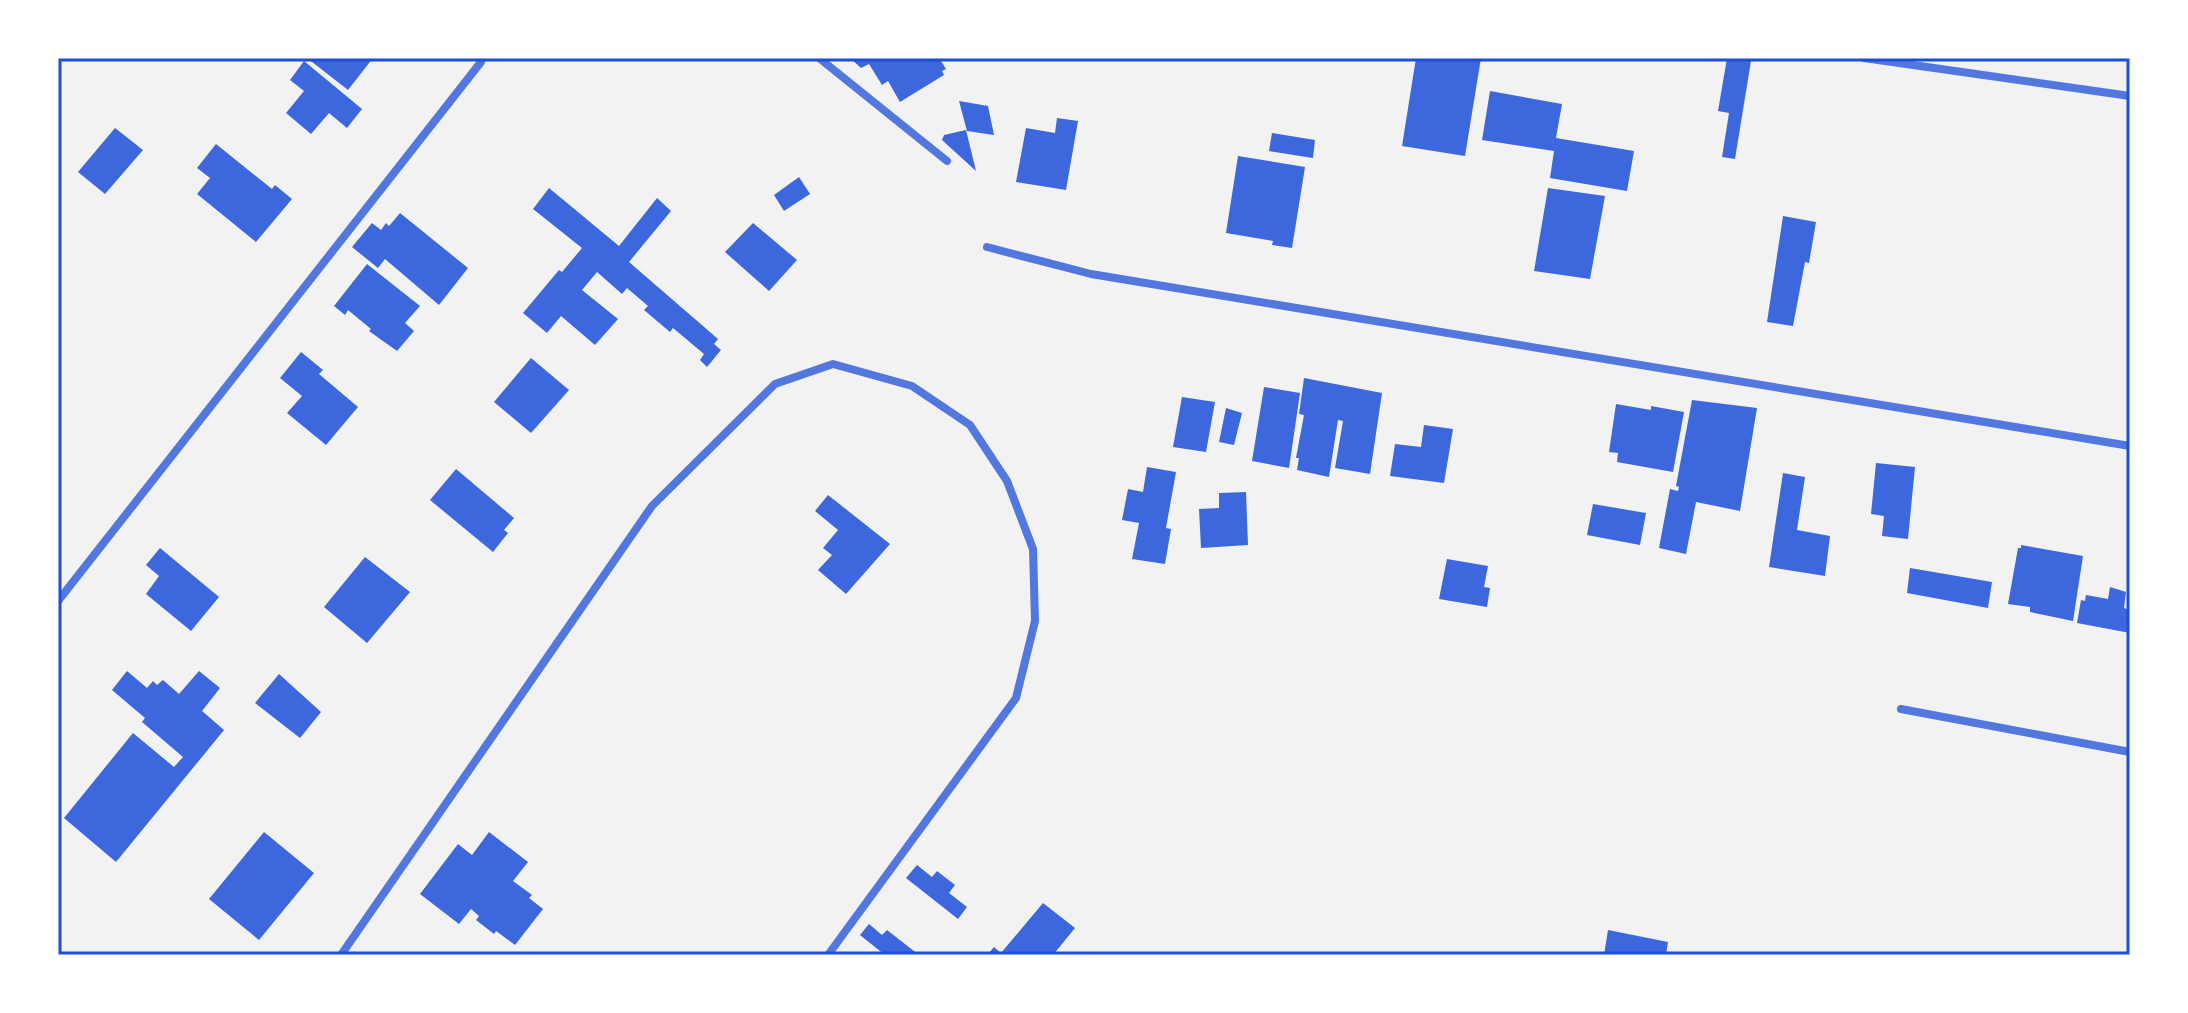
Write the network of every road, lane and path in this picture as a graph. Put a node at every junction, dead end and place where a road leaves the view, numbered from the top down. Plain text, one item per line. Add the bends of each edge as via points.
1 (819, 58) edge
2 (1864, 58) edge
3 (481, 62) dead end
4 (2130, 96) edge
5 (947, 161) dead end
6 (987, 247) dead end
7 (2130, 446) edge
8 (58, 601) edge
9 (1901, 709) dead end
10 (2130, 752) edge
11 (341, 955) edge
12 (828, 955) edge

1 - 5 street
2 - 4 street
3 - 8 street
6 - 7 street via 1091,274
9 - 10 street
11 - 12 street via 652,506 775,384 833,364 912,386 970,425 1007,481 1033,549 1035,621 1016,698

